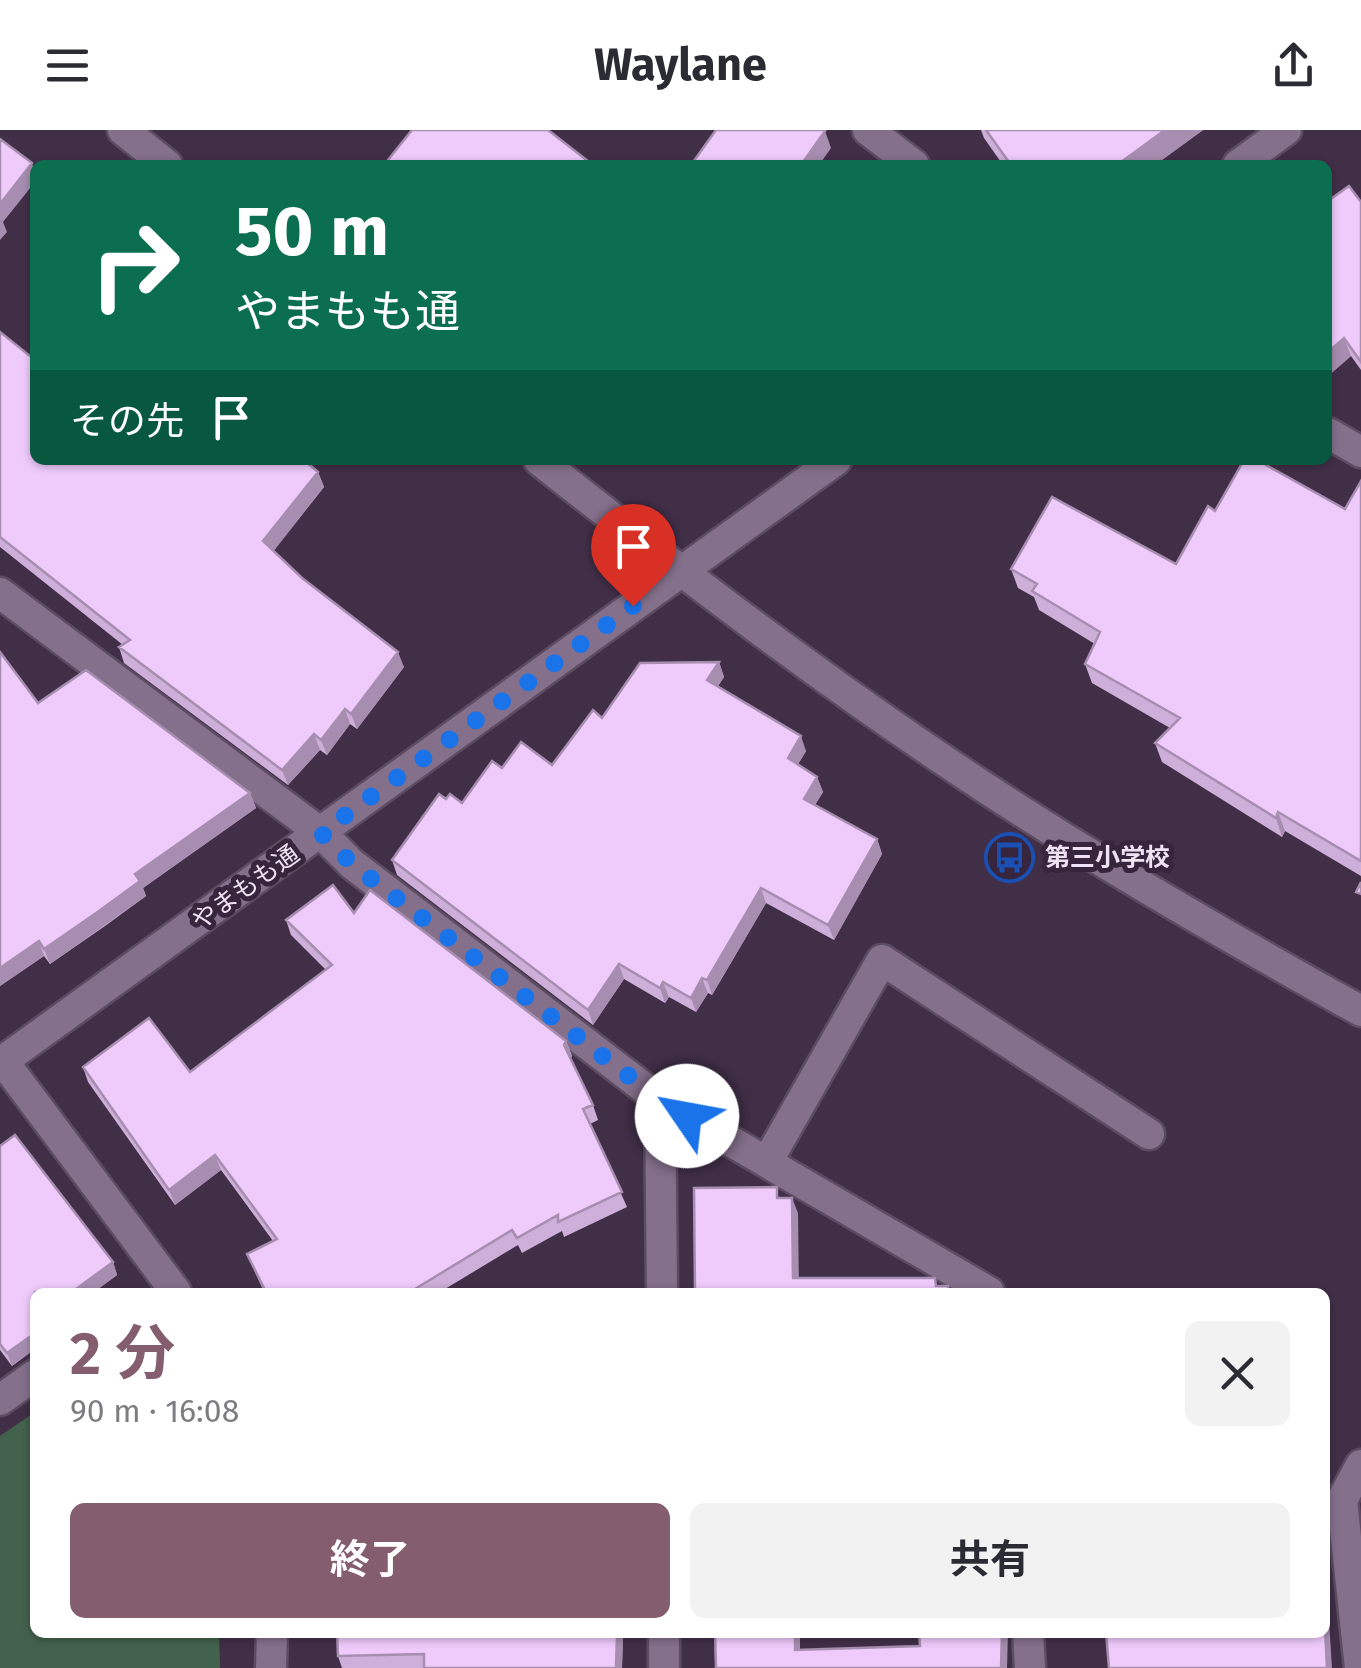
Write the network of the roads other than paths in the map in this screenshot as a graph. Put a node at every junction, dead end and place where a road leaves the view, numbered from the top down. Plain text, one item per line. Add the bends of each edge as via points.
1 (123, 130) edge
2 (868, 130) edge
3 (1286, 130) edge
4 (161, 160) edge
5 (907, 160) edge
6 (1245, 160) edge
7 (1332, 435) edge
8 (1361, 452) edge
9 (546, 465) edge
10 (829, 465) edge
11 (684, 571) junction
12 (0, 593) edge
13 (321, 833) junction
14 (1361, 1010) edge
15 (1, 1062) edge
16 (660, 1100) junction
17 (1149, 1134) dead end
18 (767, 1162) junction
19 (165, 1288) edge
20 (662, 1288) edge
21 (983, 1288) edge
22 (30, 1379) edge
23 (0, 1400) edge
24 (1361, 1466) edge
25 (1334, 1495) edge
26 (272, 1638) edge
27 (664, 1638) edge
28 (1028, 1638) edge
29 (272, 1668) edge
30 (664, 1668) edge
31 (1030, 1668) edge
32 (1360, 1668) edge

1 - 4 street
2 - 5 street
3 - 6 street
7 - 8 street
9 - 11 street
10 - 11 street, やまもも通
11 - 13 street, やまもも通
11 - 14 street via 984,788
12 - 13 street
13 - 15 street, やまもも通
13 - 16 street via 352,864
15 - 19 street
16 - 18 street
16 - 20 street
17 - 18 street via 882,960
18 - 21 street
22 - 23 street
24 - 25 street
25 - 32 street
26 - 29 street
27 - 30 street
28 - 31 street

